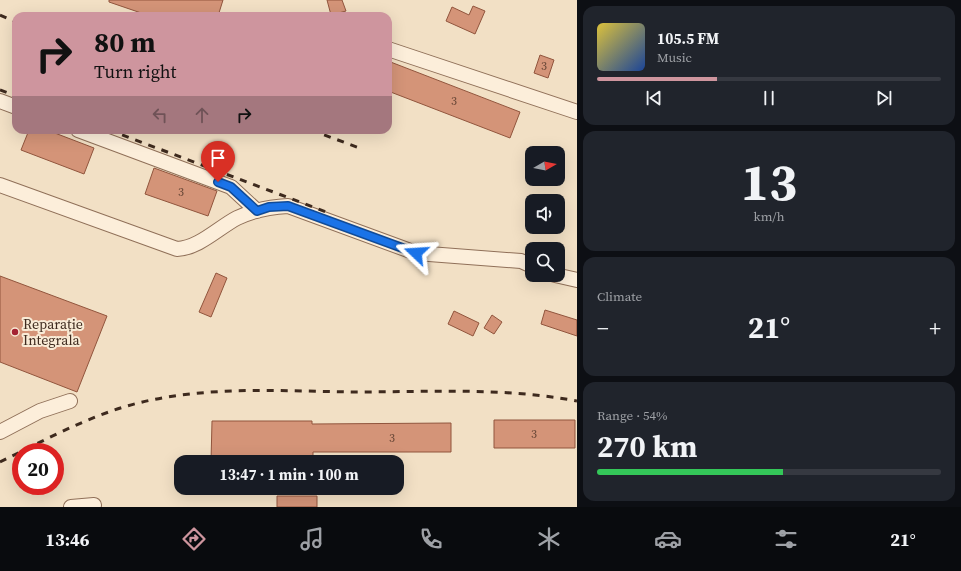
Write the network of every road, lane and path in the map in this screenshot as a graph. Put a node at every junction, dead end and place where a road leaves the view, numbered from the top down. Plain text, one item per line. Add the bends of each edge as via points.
1 (392, 50) edge
2 (0, 101) edge
3 (12, 106) edge
4 (577, 112) edge
5 (89, 134) edge
6 (0, 185) edge
7 (257, 211) junction
8 (525, 263) edge
9 (565, 277) edge
10 (577, 280) edge
11 (70, 401) dead end
12 (0, 432) edge
13 (94, 505) dead end
14 (71, 507) edge

1 - 4 lane
2 - 3 lane
5 - 7 lane via 231,187
6 - 7 lane via 177,249 188,249 238,218
7 - 8 lane via 269,207 288,206 416,253
9 - 10 lane
11 - 12 lane via 40,411
13 - 14 lane

